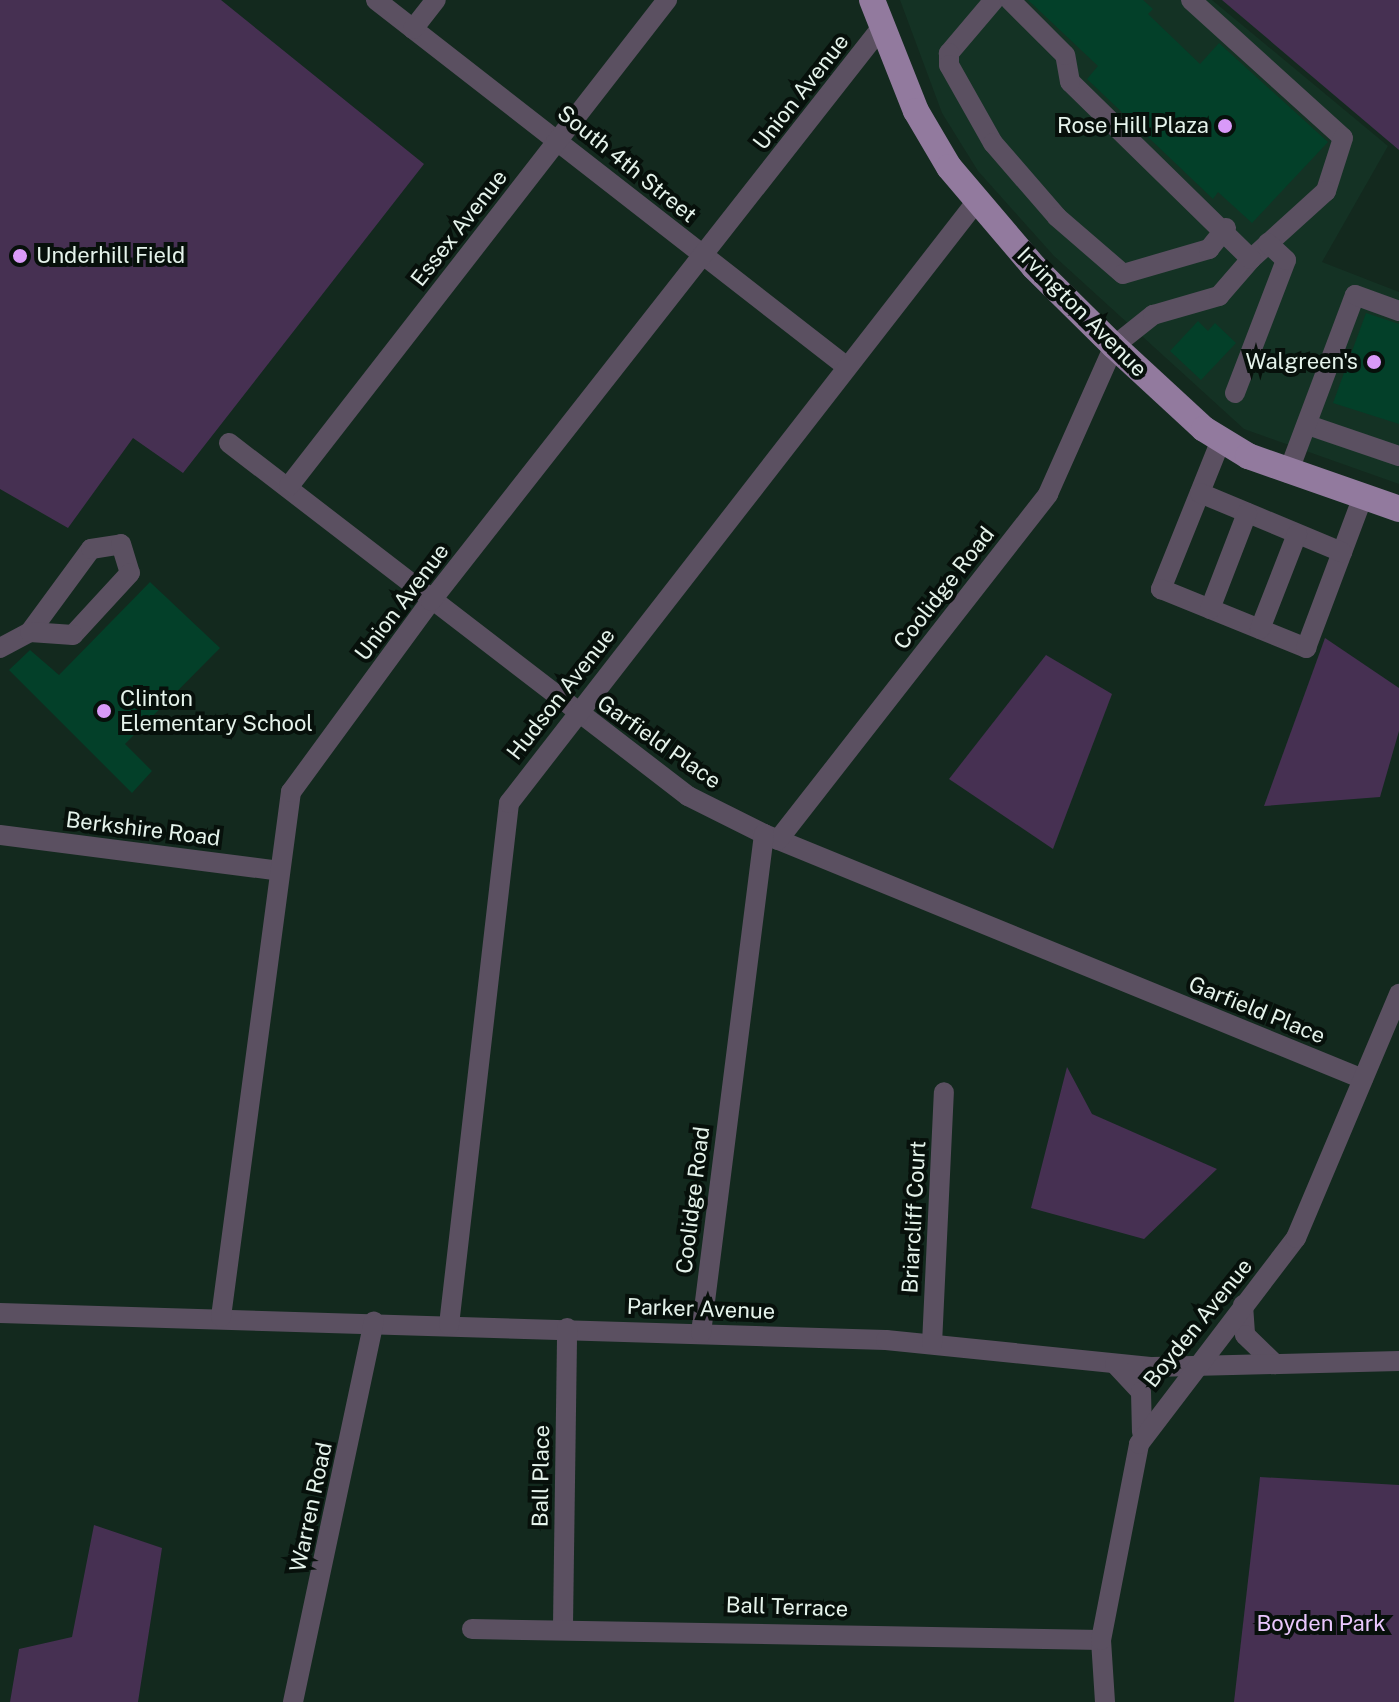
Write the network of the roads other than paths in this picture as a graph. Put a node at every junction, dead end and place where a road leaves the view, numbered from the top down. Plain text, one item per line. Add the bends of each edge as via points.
1 (376, 0) edge
2 (436, 0) edge
3 (667, 0) edge
4 (872, 0) edge
5 (994, 0) edge
6 (1010, 0) edge
7 (1191, 0) edge
8 (881, 28) junction
9 (413, 29) junction
10 (560, 139) junction
11 (976, 202) junction
12 (1226, 228) junction
13 (1268, 243) junction
14 (704, 256) junction
15 (1251, 259) junction
16 (1399, 311) edge
17 (1114, 346) junction
18 (847, 367) junction
19 (1235, 393) dead end
20 (1308, 425) junction
21 (1221, 440) junction
22 (229, 443) dead end
23 (1399, 456) edge
24 (1288, 473) junction
25 (289, 486) junction
26 (1200, 493) junction
27 (1362, 499) junction
28 (1399, 509) edge
29 (1247, 513) junction
30 (1297, 534) junction
31 (1342, 552) junction
32 (431, 601) junction
33 (1210, 609) junction
34 (1260, 629) junction
35 (30, 632) junction
36 (0, 648) edge
37 (577, 715) junction
38 (0, 835) edge
39 (771, 837) junction
40 (280, 871) junction
41 (1399, 994) edge
42 (1363, 1079) junction
43 (944, 1092) dead end
44 (1243, 1305) junction
45 (0, 1313) edge
46 (221, 1317) junction
47 (374, 1322) junction
48 (449, 1325) junction
49 (567, 1328) junction
50 (701, 1333) junction
51 (932, 1344) junction
52 (1399, 1361) edge
53 (1115, 1364) junction
54 (1275, 1364) junction
55 (1195, 1366) junction
56 (1139, 1444) junction
57 (563, 1625) junction
58 (472, 1629) dead end
59 (1101, 1640) junction
60 (293, 1702) edge
61 (1105, 1702) edge

1 - 9 street, South 4th Street
2 - 9 street
3 - 10 street, Essex Avenue
4 - 8 main road, Irvington Avenue
5 - 12 street via 949,53 949,65 993,143 1057,217 1123,274 1209,249
6 - 12 street via 1065,55 1070,82
7 - 13 street via 1343,138 1326,191
8 - 11 main road, Irvington Avenue via 923,123
8 - 14 street, Union Avenue
9 - 10 street, South 4th Street
10 - 14 street, South 4th Street
10 - 25 street, Essex Avenue
11 - 17 main road, Irvington Avenue
11 - 18 street, Hudson Avenue
12 - 15 street
13 - 15 street
13 - 19 street via 1286,260
14 - 18 street, South 4th Street
14 - 32 street, Union Avenue
15 - 17 street via 1219,296 1153,315
16 - 20 street via 1355,295
17 - 21 main road, Irvington Avenue
17 - 39 street, Coolidge Road via 1048,494
18 - 37 street, Hudson Avenue
20 - 23 street
20 - 24 street
21 - 24 main road, Irvington Avenue
21 - 26 street
22 - 25 street, Garfield Place
24 - 27 main road, Irvington Avenue
25 - 32 street, Garfield Place
26 - 29 street
26 - 33 street via 1161,589
27 - 28 main road, Irvington Avenue
27 - 31 street
29 - 30 street
29 - 33 street
30 - 31 street
30 - 34 street
31 - 34 street via 1306,648
32 - 37 street, Garfield Place
32 - 40 street, Union Avenue via 291,792
33 - 34 street
35 - 35 street via 91,549 121,544 130,573 73,635
35 - 36 street
37 - 39 street, Garfield Place via 688,796
37 - 48 street, Hudson Avenue via 509,803
38 - 40 street, Berkshire Road
39 - 42 street, Garfield Place
39 - 50 street, Coolidge Road
40 - 46 street, Union Avenue
41 - 42 street, Boyden Avenue
42 - 44 street, Boyden Avenue via 1296,1238
43 - 51 street, Briarcliff Court
44 - 54 street via 1245,1335
44 - 55 street, Boyden Avenue
45 - 46 street, Parker Avenue
46 - 47 street, Parker Avenue
47 - 48 street, Parker Avenue
47 - 60 street, Warren Road
48 - 49 street, Parker Avenue
49 - 50 street, Parker Avenue
49 - 57 street, Ball Place
50 - 51 street, Parker Avenue
51 - 53 street, Parker Avenue
52 - 54 street, Parker Avenue
53 - 55 street, Parker Avenue
53 - 56 street via 1141,1392
54 - 55 street, Parker Avenue
55 - 56 street, Boyden Avenue
56 - 59 street, Boyden Avenue
57 - 58 street, Ball Terrace
57 - 59 street, Ball Terrace
59 - 61 street, Boyden Avenue

